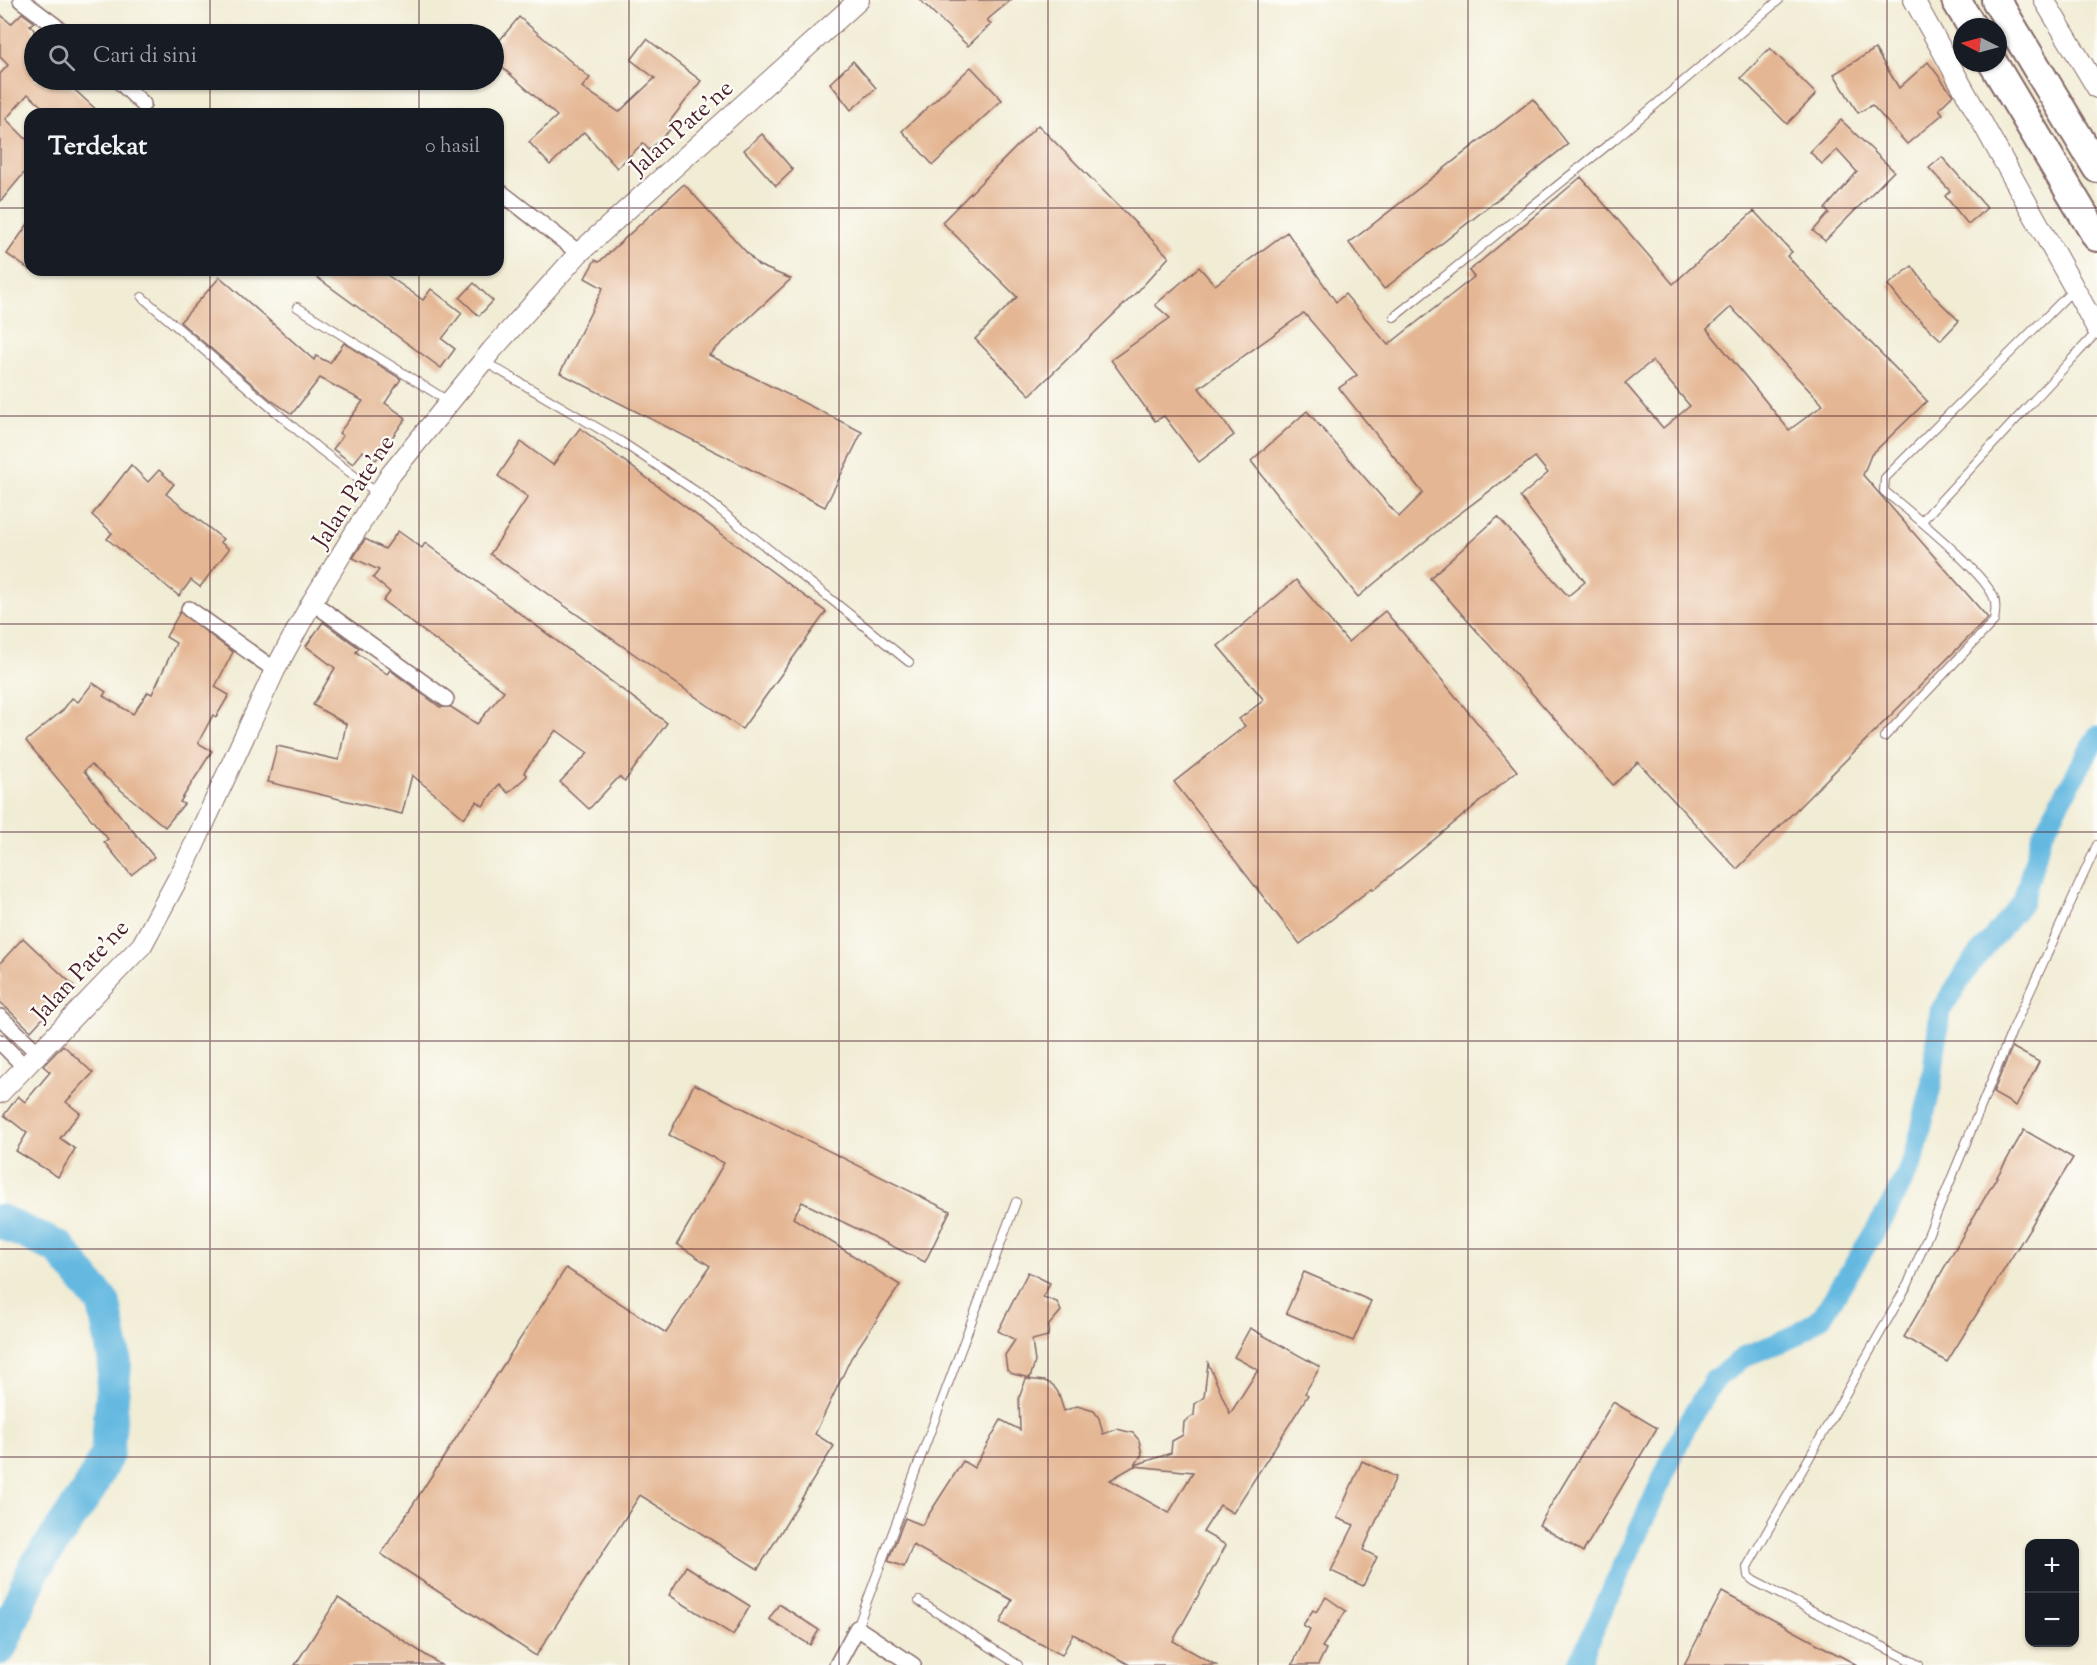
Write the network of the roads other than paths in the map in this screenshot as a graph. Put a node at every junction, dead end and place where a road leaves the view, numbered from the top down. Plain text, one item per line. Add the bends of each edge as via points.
1 (21, 0) edge
2 (859, 0) edge
3 (1779, 0) edge
4 (1914, 0) edge
5 (1956, 0) edge
6 (1996, 0) edge
7 (2044, 0) edge
8 (1967, 18) edge
9 (53, 24) edge
10 (1998, 72) edge
11 (2097, 88) edge
12 (128, 90) edge
13 (143, 104) dead end
14 (2097, 168) edge
15 (504, 195) edge
16 (2097, 237) edge
17 (579, 253) junction
18 (2074, 290) junction
19 (142, 297) dead end
20 (297, 307) dead end
21 (1394, 317) dead end
22 (2097, 331) edge
23 (483, 361) junction
24 (449, 402) junction
25 (378, 494) junction
26 (1922, 521) junction
27 (312, 602) junction
28 (189, 609) dead end
29 (909, 662) dead end
30 (275, 670) junction
31 (446, 699) dead end
32 (1884, 737) dead end
33 (2097, 845) edge
34 (0, 1017) edge
35 (0, 1042) edge
36 (31, 1059) junction
37 (0, 1093) edge
38 (1016, 1202) dead end
39 (920, 1601) dead end
40 (857, 1628) junction
41 (837, 1665) edge
42 (913, 1665) edge
43 (1018, 1665) edge
44 (1918, 1665) edge

1 - 9 street
2 - 17 street, Jalan Pate'ne
3 - 21 lane via 1614,140
4 - 18 street
5 - 8 highway
6 - 14 highway
7 - 11 street
10 - 16 highway
12 - 13 street
15 - 17 street
17 - 23 street, Jalan Pate'ne
18 - 22 street
18 - 26 lane via 1885,478 1884,491
19 - 25 lane via 318,448
20 - 24 lane
22 - 26 lane
23 - 24 street, Jalan Pate'ne
23 - 29 lane via 620,441 700,494
24 - 25 street, Jalan Pate'ne
25 - 27 street, Jalan Pate'ne
26 - 32 lane via 1994,597 1994,621
27 - 30 street, Jalan Pate'ne
27 - 31 street
28 - 30 street
30 - 36 street, Jalan Pate'ne via 183,868 142,945
33 - 44 lane via 2012,1031 1908,1284 1747,1567 1748,1576 1754,1581
34 - 36 street
35 - 36 street
36 - 37 street, Jalan Pate'ne
38 - 40 lane
39 - 43 lane
40 - 41 street
40 - 42 street

